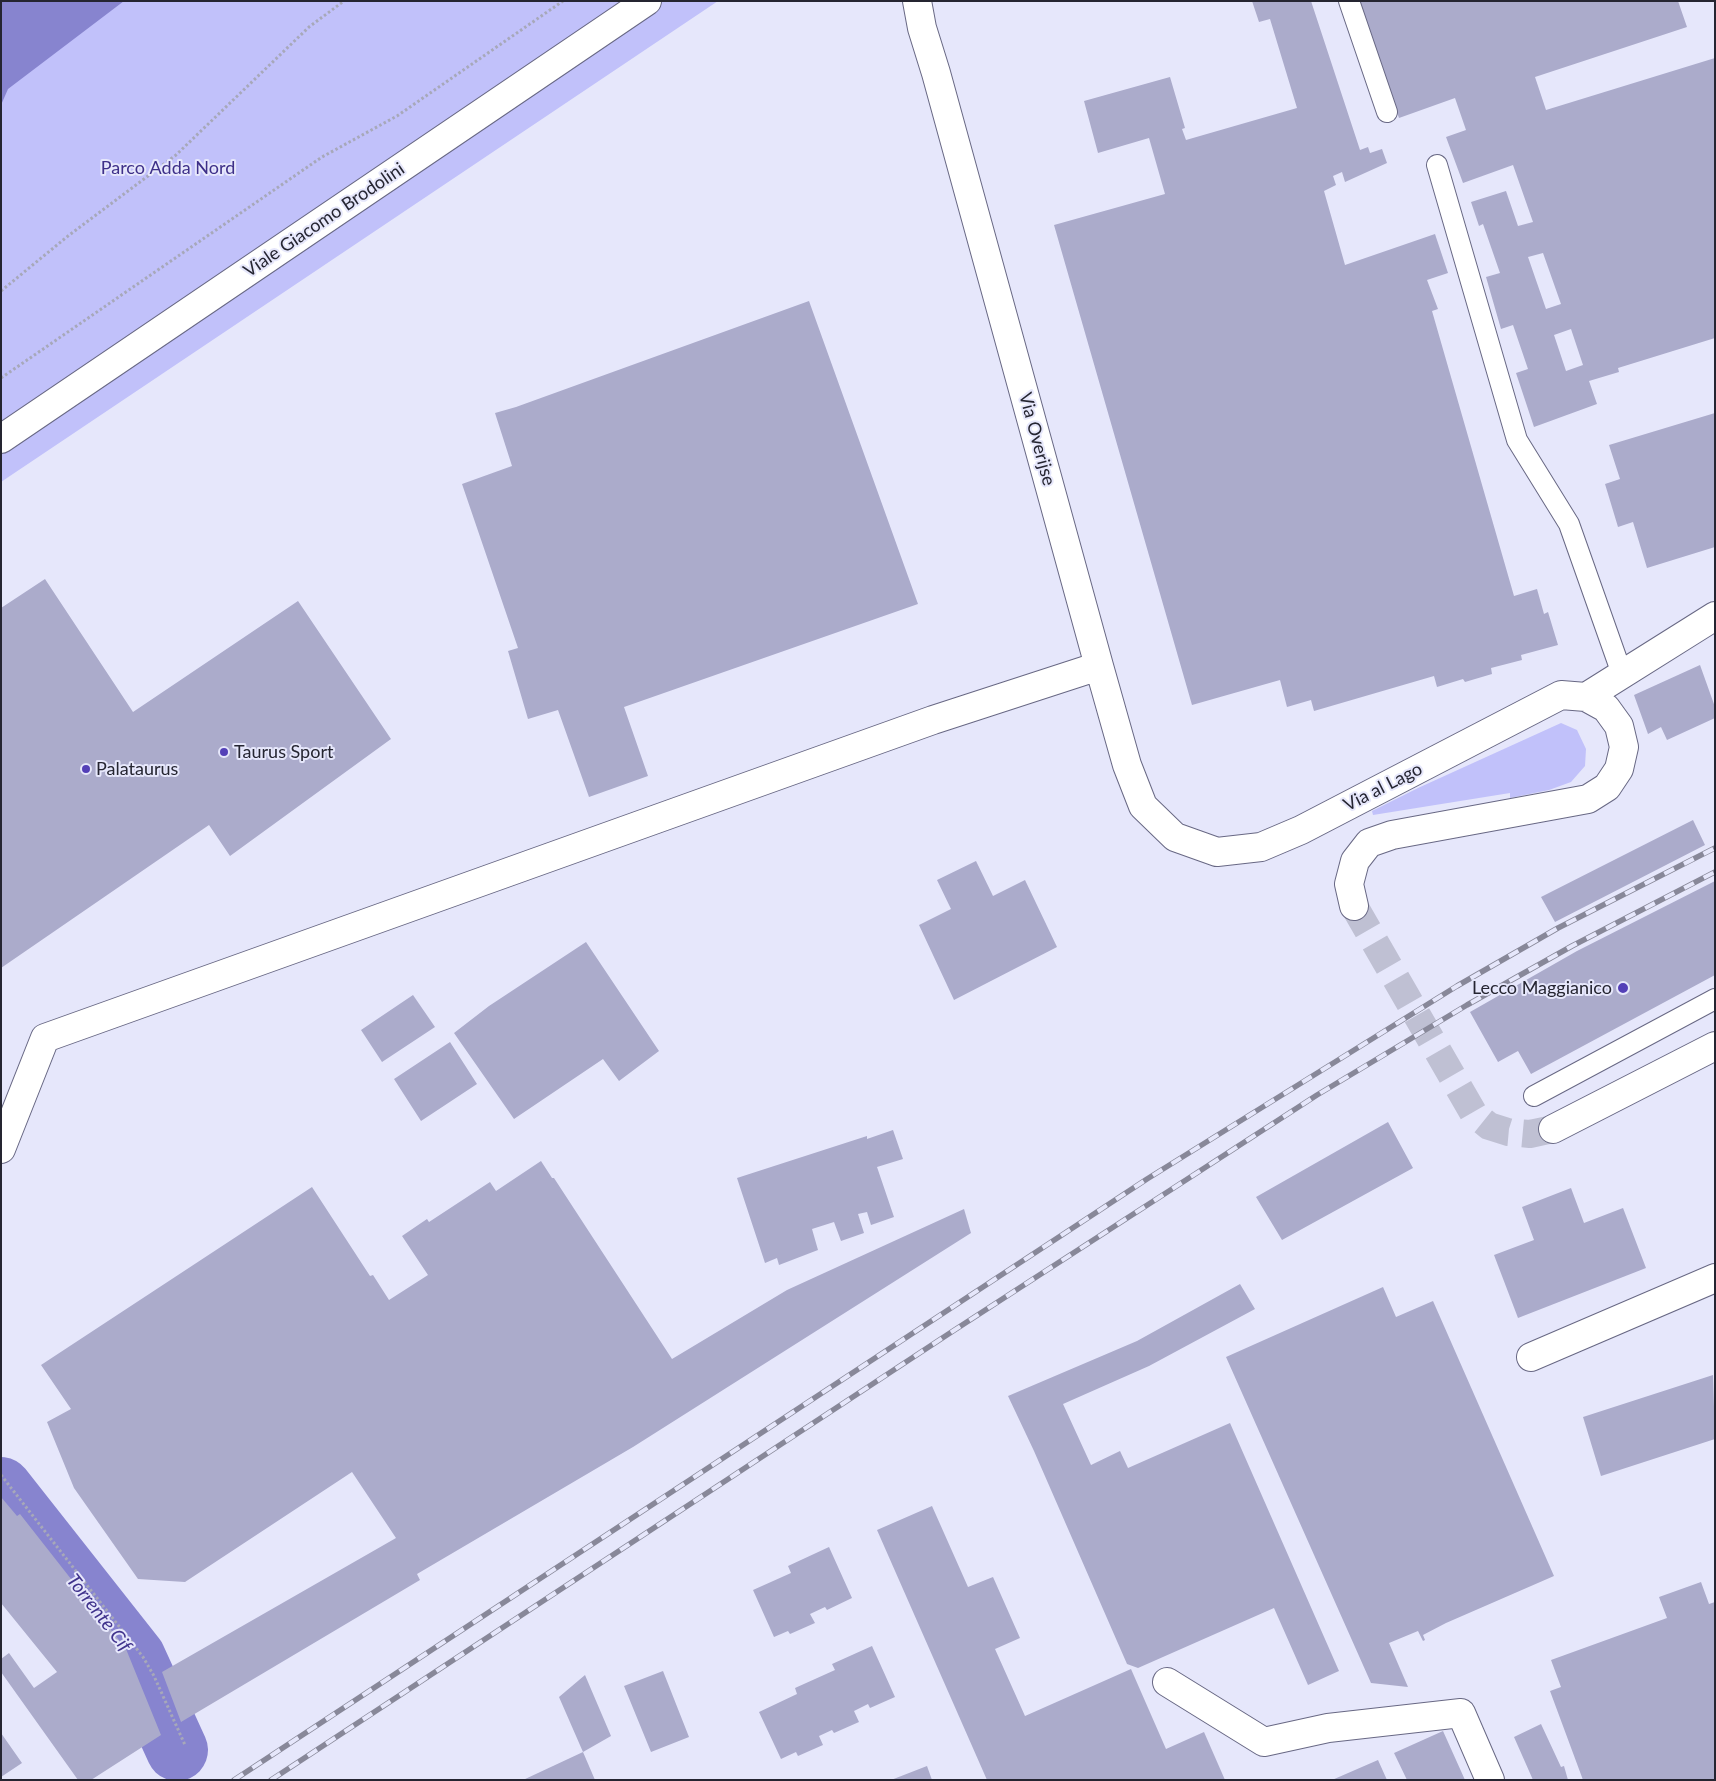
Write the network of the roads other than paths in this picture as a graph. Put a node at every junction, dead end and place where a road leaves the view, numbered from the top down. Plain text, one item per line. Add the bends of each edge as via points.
1 (647, 1) edge
2 (899, 1) edge
3 (917, 1) edge
4 (1349, 1) edge
5 (922, 28) junction
6 (1387, 112) dead end
7 (1437, 165) dead end
8 (1, 439) edge
9 (1715, 616) edge
10 (1099, 666) junction
11 (1622, 674) junction
12 (1586, 697) junction
13 (1175, 837) joint
14 (1354, 906) tunnel mouth
15 (1715, 999) edge
16 (1715, 1046) edge
17 (1534, 1096) dead end
18 (1553, 1129) tunnel mouth
19 (1, 1149) edge
20 (1715, 1278) edge
21 (1532, 1357) dead end
22 (1167, 1682) dead end
23 (1490, 1780) edge

1 - 8 street, Viale Giacomo Brodolini
2 - 5 street, Via Overijse
3 - 5 street, Via Overijse
4 - 6 lane
5 - 10 street, Via Overijse
7 - 11 lane via 1517,440 1569,524
9 - 11 street
10 - 13 street, Via Overijse via 1127,765 1144,806
10 - 19 street via 923,724 45,1038
11 - 12 street
12 - 13 street, Via al Lago via 1561,695 1261,848 1217,852
12 - 14 street, Via al Lago via 1606,708 1619,726 1624,747 1619,769 1607,788 1588,799 1392,835 1370,843 1355,861 1349,884
15 - 17 lane
16 - 18 street
20 - 21 street
22 - 23 street via 1264,1742 1328,1728 1461,1713

